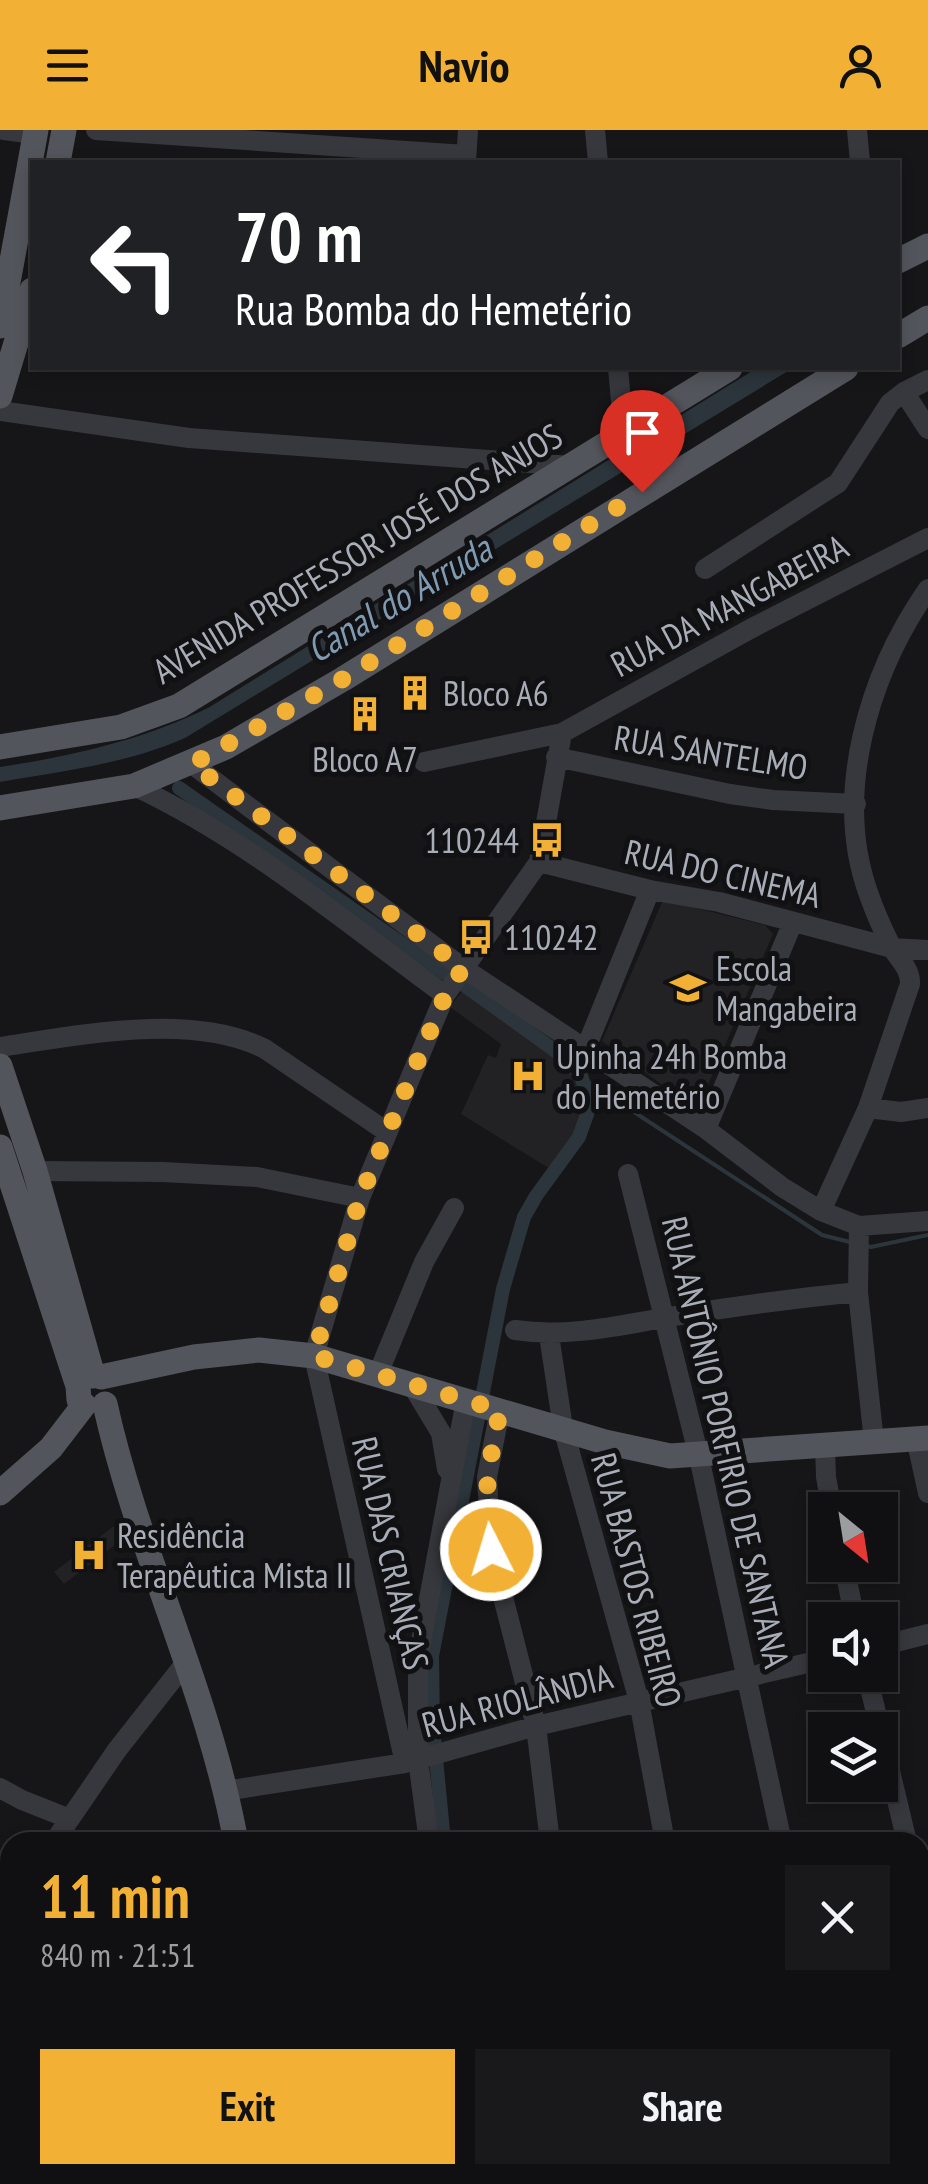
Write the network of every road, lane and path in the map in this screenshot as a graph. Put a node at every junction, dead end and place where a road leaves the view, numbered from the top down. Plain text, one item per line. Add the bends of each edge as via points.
1 (4, 130) edge
2 (64, 130) edge
3 (96, 130) edge
4 (468, 130) edge
5 (595, 130) edge
6 (857, 130) edge
7 (36, 132) edge
8 (466, 159) edge
9 (32, 160) edge
10 (58, 160) edge
11 (598, 160) edge
12 (860, 160) edge
13 (30, 172) edge
14 (928, 246) edge
15 (900, 260) edge
16 (15, 273) edge
17 (30, 297) edge
18 (928, 318) edge
19 (0, 326) edge
20 (900, 335) edge
21 (618, 370) edge
22 (727, 370) edge
23 (843, 370) edge
24 (928, 380) edge
25 (904, 392) junction
26 (0, 396) edge
27 (0, 411) edge
28 (928, 429) edge
29 (624, 434) junction
30 (571, 466) junction
31 (928, 538) edge
32 (705, 569) dead end
33 (928, 590) edge
34 (562, 733) junction
35 (0, 747) edge
36 (556, 757) junction
37 (424, 762) dead end
38 (192, 764) junction
39 (134, 786) junction
40 (856, 804) junction
41 (0, 808) edge
42 (540, 862) junction
43 (650, 890) junction
44 (793, 922) junction
45 (892, 948) junction
46 (928, 950) edge
47 (463, 968) junction
48 (445, 996) junction
49 (0, 1047) edge
50 (586, 1048) junction
51 (0, 1066) edge
52 (868, 1108) junction
53 (928, 1108) edge
54 (706, 1129) junction
55 (387, 1132) junction
56 (0, 1147) edge
57 (35, 1171) junction
58 (628, 1174) dead end
59 (360, 1198) junction
60 (8, 1206) edge
61 (454, 1208) dead end
62 (821, 1211) junction
63 (928, 1221) edge
64 (859, 1238) junction
65 (858, 1292) junction
66 (667, 1317) junction
67 (515, 1330) dead end
68 (549, 1335) junction
69 (314, 1356) junction
70 (378, 1374) junction
71 (412, 1385) junction
72 (95, 1390) junction
73 (483, 1404) junction
74 (562, 1428) junction
75 (922, 1438) edge
76 (113, 1439) junction
77 (874, 1442) junction
78 (825, 1446) junction
79 (52, 1448) junction
80 (700, 1456) junction
81 (449, 1489) junction
82 (829, 1492) edge
83 (0, 1493) edge
84 (928, 1493) edge
85 (928, 1634) edge
86 (898, 1642) edge
87 (187, 1661) junction
88 (808, 1663) edge
89 (748, 1678) junction
90 (871, 1692) edge
91 (638, 1700) junction
92 (536, 1726) junction
93 (428, 1757) junction
94 (0, 1788) edge
95 (225, 1791) junction
96 (70, 1819) junction
97 (61, 1832) edge
98 (234, 1832) edge
99 (430, 1832) edge
100 (549, 1832) edge
101 (663, 1832) edge
102 (780, 1832) edge
103 (906, 1832) edge

1 - 7 street
2 - 10 main road
3 - 8 street
4 - 8 street
5 - 11 street
6 - 12 street
7 - 9 main road
13 - 16 main road
14 - 15 main road
16 - 19 main road
17 - 26 main road
18 - 20 main road
21 - 29 street
22 - 29 main road, AVENIDA PROFESSOR JOSÉ DOS ANJOS
23 - 38 main road via 343,679
24 - 25 street
25 - 28 street
25 - 32 street via 875,422 838,483
27 - 30 street via 189,438
29 - 30 main road, AVENIDA PROFESSOR JOSÉ DOS ANJOS
30 - 35 main road, AVENIDA PROFESSOR JOSÉ DOS ANJOS via 179,706
31 - 34 street, RUA DA MANGABEIRA
33 - 40 street via 880,680 861,741
34 - 36 street
34 - 37 street, RUA DA MANGABEIRA
36 - 40 street, RUA SANTELMO via 730,794
36 - 42 street
38 - 39 main road
38 - 47 street
39 - 41 main road
39 - 48 street via 232,840
40 - 45 street via 856,848
42 - 43 street, RUA DO CINEMA
42 - 47 street
43 - 44 street, RUA DO CINEMA
43 - 50 street
44 - 45 street, RUA DO CINEMA
44 - 54 street
45 - 46 street, RUA DO CINEMA
45 - 52 street via 910,984
47 - 48 street
47 - 50 street
48 - 55 street
49 - 55 street via 200,1029 265,1049
50 - 54 street
51 - 57 main road
52 - 53 street
52 - 62 street
54 - 62 street
55 - 59 street
56 - 60 main road
57 - 59 street via 257,1177
57 - 72 main road
58 - 66 street, RUA ANTÔNIO PORFIRIO DE SANTANA
59 - 69 street
60 - 72 main road
61 - 70 street
62 - 64 street
63 - 64 street
64 - 65 street
65 - 66 street
65 - 77 street
66 - 68 street
66 - 80 street, RUA ANTÔNIO PORFIRIO DE SANTANA
67 - 68 street
68 - 74 street, RUA BASTOS RIBEIRO
69 - 70 main road
69 - 72 main road via 259,1350 194,1358
69 - 93 street, RUA DAS CRIANÇAS
70 - 71 main road
71 - 73 main road
71 - 81 street via 442,1433
72 - 76 main road
72 - 79 main road
73 - 74 main road
73 - 81 street
73 - 92 street via 491,1550
74 - 80 main road via 670,1456
74 - 91 street, RUA BASTOS RIBEIRO
75 - 77 main road
75 - 84 street
76 - 79 main road via 93,1430
76 - 87 main road
77 - 78 main road
78 - 80 main road
78 - 82 street
79 - 83 main road
80 - 89 street, RUA ANTÔNIO PORFIRIO DE SANTANA
81 - 93 street via 418,1658
85 - 86 street
87 - 95 main road
87 - 96 street
88 - 89 street, RUA RIOLÂNDIA
89 - 91 street, RUA RIOLÂNDIA
89 - 102 street, RUA ANTÔNIO PORFIRIO DE SANTANA
90 - 103 street
91 - 92 street, RUA RIOLÂNDIA
91 - 101 street, RUA BASTOS RIBEIRO
92 - 93 street, RUA RIOLÂNDIA
92 - 100 street
93 - 95 street, RUA RIOLÂNDIA
93 - 99 street
94 - 96 street
95 - 98 main road
96 - 97 street

